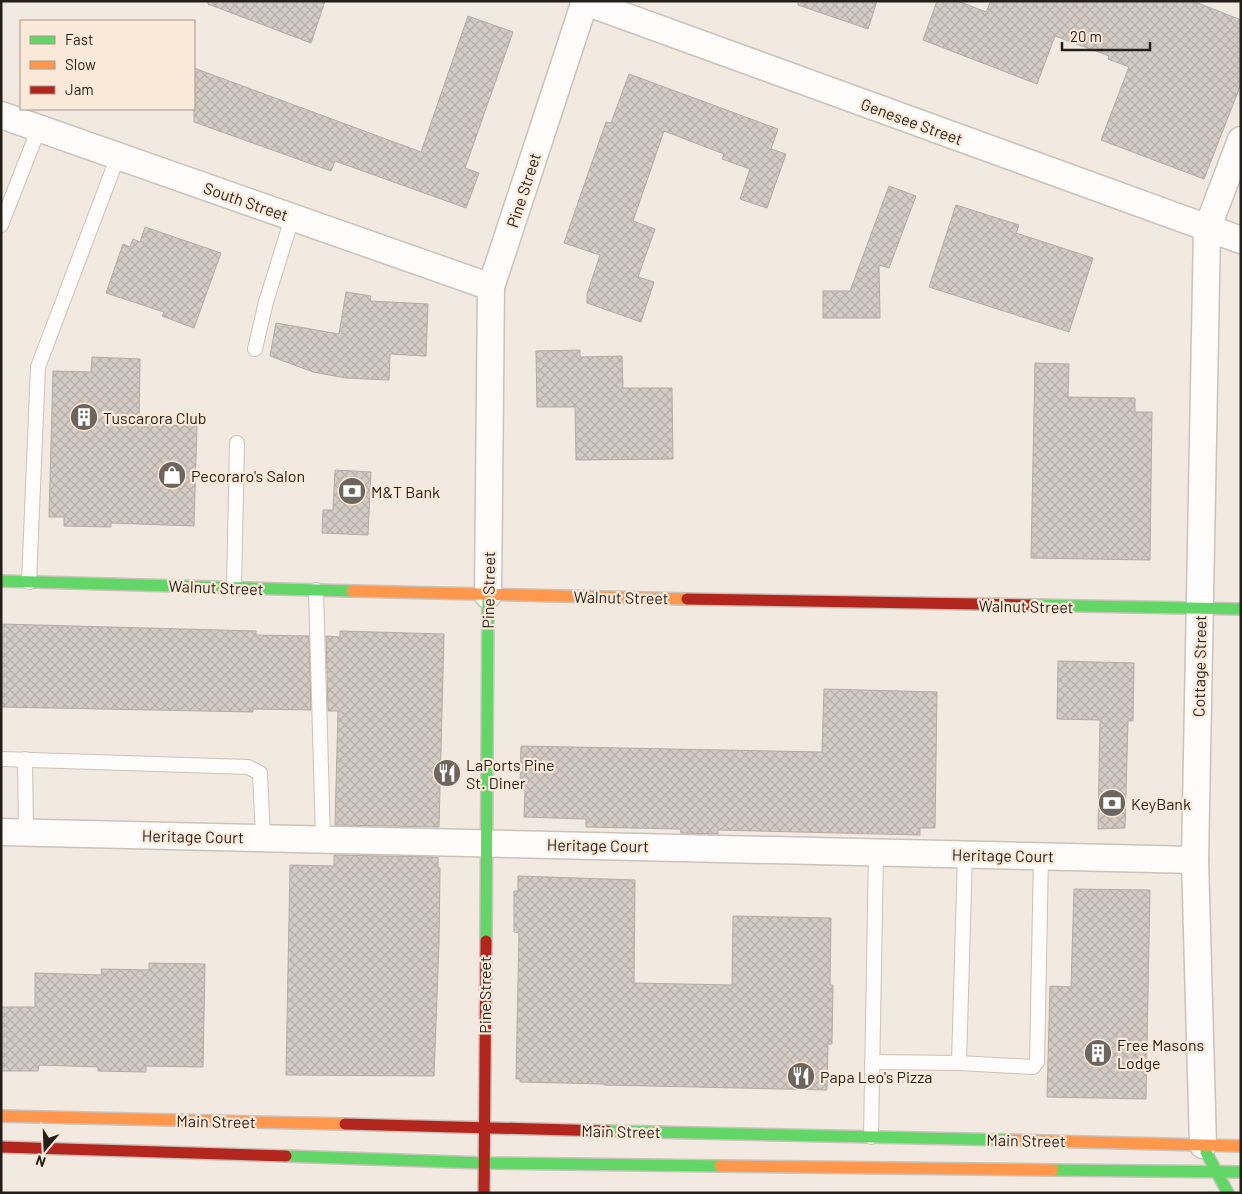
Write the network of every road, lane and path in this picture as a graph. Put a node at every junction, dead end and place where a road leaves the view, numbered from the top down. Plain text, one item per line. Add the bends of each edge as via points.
1 (584, 1) edge
2 (1, 115) edge
3 (39, 128) junction
4 (1241, 140) edge
5 (118, 156) junction
6 (292, 218) junction
7 (1, 225) edge
8 (1207, 229) junction
9 (1241, 240) edge
10 (491, 287) junction
11 (255, 349) dead end
12 (238, 443) dead end
13 (1, 581) edge
14 (28, 582) junction
15 (234, 588) junction
16 (316, 590) junction
17 (488, 595) junction
18 (1201, 609) junction
19 (1241, 609) edge
20 (1, 759) edge
21 (25, 760) junction
22 (14, 832) edge
23 (264, 838) junction
24 (323, 839) junction
25 (485, 843) junction
26 (876, 852) junction
27 (965, 854) junction
28 (1042, 856) junction
29 (1195, 860) junction
30 (872, 1062) junction
31 (959, 1063) junction
32 (1, 1116) edge
33 (484, 1128) junction
34 (871, 1137) junction
35 (1203, 1145) junction
36 (1241, 1146) edge
37 (1, 1147) edge
38 (483, 1163) junction
39 (1217, 1171) junction
40 (1241, 1172) edge
41 (484, 1193) edge
42 (1228, 1193) edge

1 - 8 street, Genesee Street
1 - 10 street, Pine Street
2 - 3 street, South Street
3 - 5 street, South Street
3 - 7 lane
4 - 8 street, Cottage Street
5 - 6 street, South Street
5 - 14 lane via 38,367
6 - 10 street, South Street
6 - 11 lane
8 - 9 street, Genesee Street
8 - 18 street, Cottage Street
10 - 17 street, Pine Street
12 - 15 lane
13 - 14 main road, Walnut Street
14 - 15 main road, Walnut Street
15 - 16 main road, Walnut Street
16 - 17 main road, Walnut Street
16 - 24 lane
17 - 18 main road, Walnut Street
17 - 25 main road, Pine Street
18 - 19 main road, Walnut Street
18 - 29 street, Cottage Street
20 - 21 lane
21 - 22 lane
21 - 23 lane via 248,767 260,773
22 - 23 street, Heritage Court
23 - 24 street, Heritage Court
24 - 25 street, Heritage Court
25 - 26 street, Heritage Court
25 - 33 main road, Pine Street
26 - 27 street, Heritage Court
26 - 30 lane
27 - 28 street, Heritage Court
27 - 31 lane
28 - 29 street, Heritage Court
28 - 31 lane via 1037,1062 1033,1067
29 - 35 street, Cottage Street
30 - 31 lane
30 - 34 lane
32 - 33 main road, Main Street
33 - 34 main road, Main Street
33 - 38 main road, Pine Street
34 - 35 main road, Main Street
35 - 36 main road, Main Street
35 - 39 main road, Cottage Street
37 - 38 main road, Main Street
38 - 39 main road, Main Street
38 - 41 main road, Pine Street
39 - 40 main road, Main Street
39 - 42 main road, Cottage Street

